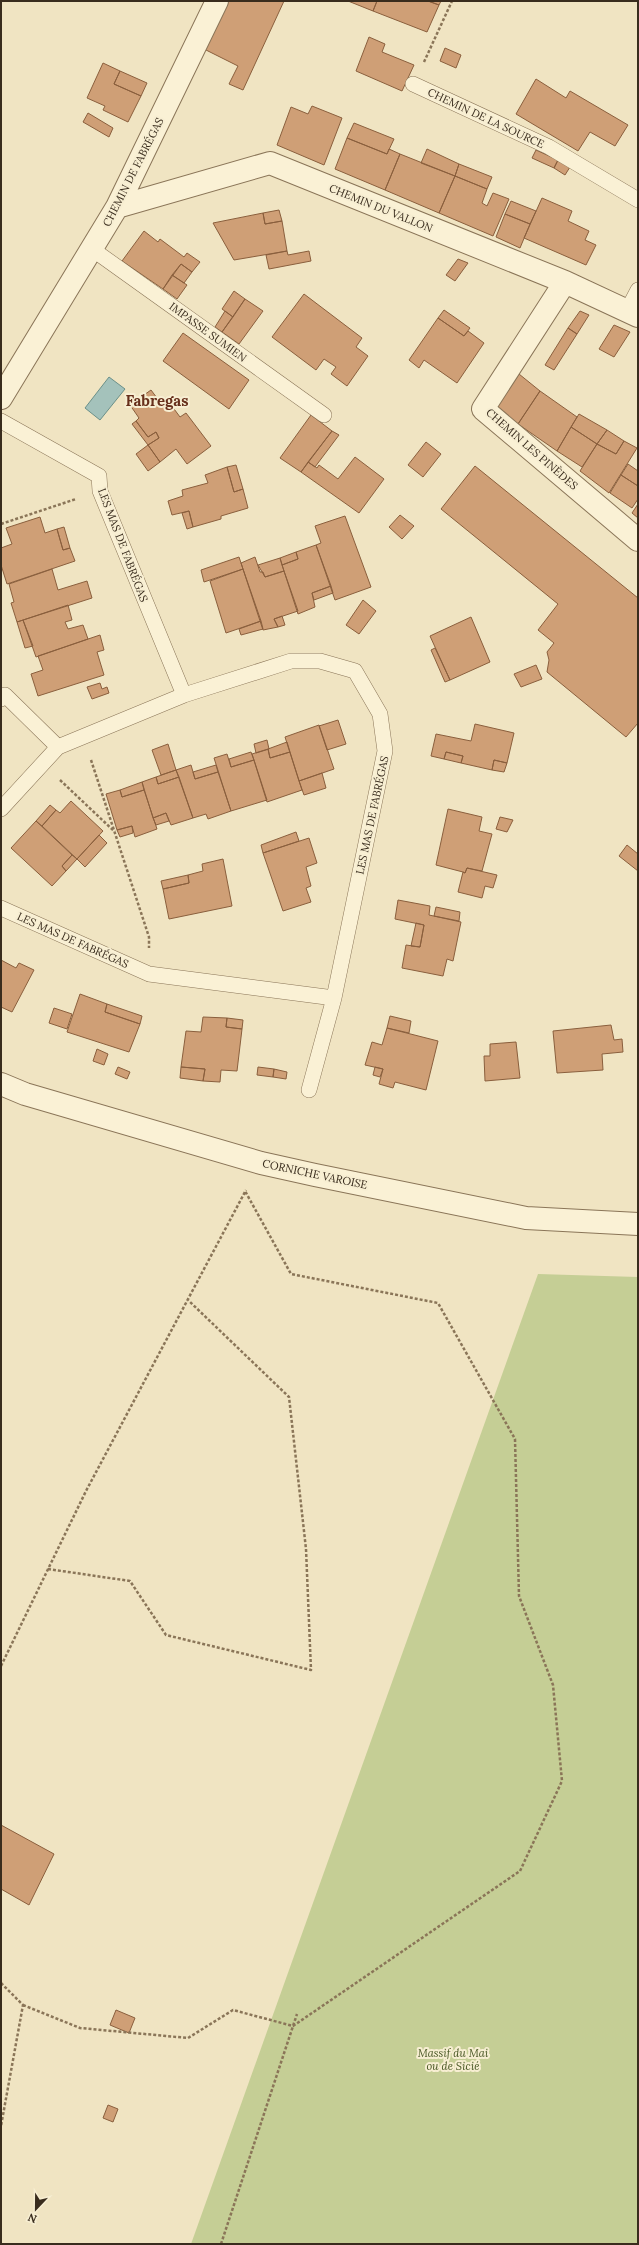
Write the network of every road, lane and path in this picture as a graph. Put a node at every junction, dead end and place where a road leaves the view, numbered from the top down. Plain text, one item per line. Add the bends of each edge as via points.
1 (217, 1) edge
2 (452, 1) edge
3 (413, 84) joint
4 (638, 200) edge
5 (117, 207) junction
6 (92, 249) junction
7 (565, 282) junction
8 (638, 290) edge
9 (633, 314) edge
10 (1, 398) edge
11 (324, 416) dead end
12 (1, 421) edge
13 (100, 491) junction
14 (1, 524) edge
15 (638, 540) edge
16 (184, 695) junction
17 (1, 699) edge
18 (83, 736) junction
19 (58, 747) junction
20 (43, 764) junction
21 (1, 809) edge
22 (115, 832) junction
23 (1, 908) edge
24 (150, 974) junction
25 (334, 998) junction
26 (1, 1084) edge
27 (309, 1090) dead end
28 (261, 1163) junction
29 (245, 1191) junction
30 (638, 1224) edge
31 (188, 1300) junction
32 (48, 1569) junction
33 (1, 1666) edge
34 (1, 1983) edge
35 (23, 2006) junction
36 (297, 2014) dead end
37 (293, 2026) junction
38 (1, 2126) edge
39 (221, 2244) edge

1 - 5 street, CHEMIN DE FABRÉGAS
2 - 3 path
3 - 4 lane, CHEMIN DE LA SOURCE via 549,147
5 - 6 street, CHEMIN DE FABRÉGAS
5 - 7 street, CHEMIN DU VALLON via 270,163
6 - 10 street, CHEMIN DE FABRÉGAS
6 - 11 lane, IMPASSE SUMIEN
7 - 9 street, CHEMIN DU VALLON
7 - 15 street, CHEMIN LES PINÈDES via 483,409
8 - 9 lane
12 - 13 lane, LES MAS DE FABRÉGAS via 99,476
13 - 14 path
13 - 16 lane, LES MAS DE FABRÉGAS
16 - 18 lane, LES MAS DE FABRÉGAS
16 - 25 lane, LES MAS DE FABRÉGAS via 291,661 320,661 355,671 380,714 385,751
17 - 19 lane via 5,695
18 - 19 lane, LES MAS DE FABRÉGAS
18 - 22 path
19 - 20 lane, LES MAS DE FABRÉGAS
20 - 21 lane, LES MAS DE FABRÉGAS
20 - 22 path
22 - 24 path via 149,937
23 - 24 lane, LES MAS DE FABRÉGAS
24 - 25 lane, LES MAS DE FABRÉGAS
25 - 27 lane, LES MAS DE FABRÉGAS
26 - 28 street, CORNICHE VAROISE via 25,1094
28 - 29 path
28 - 30 street, CORNICHE VAROISE via 526,1218
29 - 31 path
29 - 37 path via 291,1274 438,1304 515,1439 519,1596 553,1685 562,1780 520,1871
31 - 32 path via 86,1490
31 - 32 path via 290,1397 306,1549 311,1670 166,1635 130,1581
32 - 33 path
34 - 35 path
35 - 37 path via 80,2028 188,2038 233,2010
35 - 38 path
36 - 37 path
37 - 39 path

